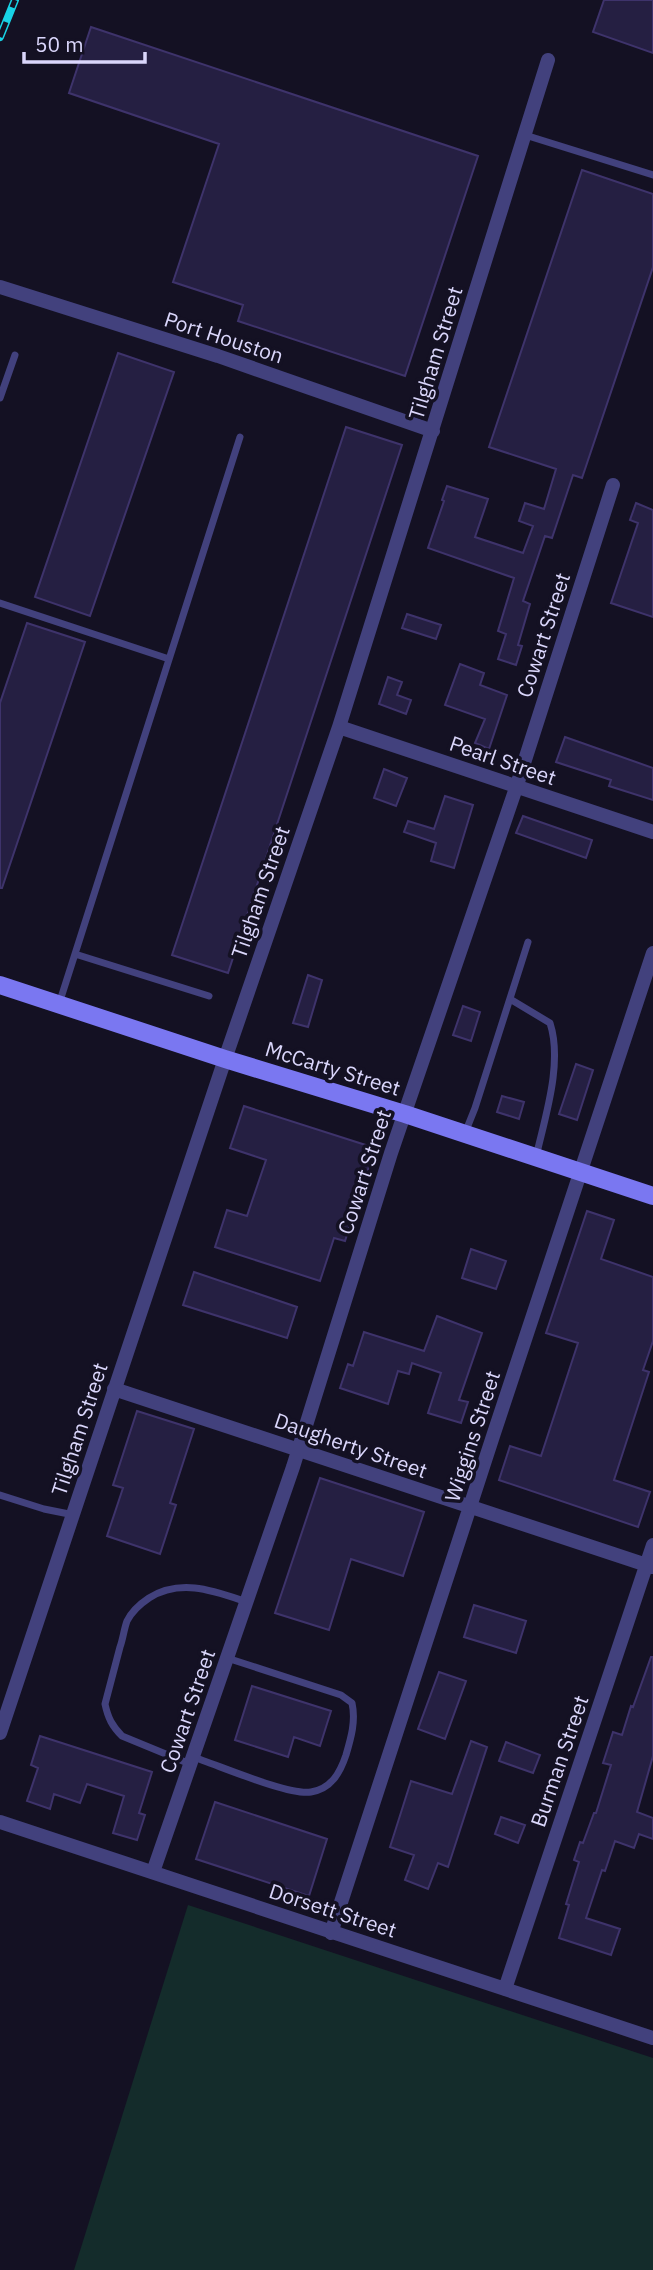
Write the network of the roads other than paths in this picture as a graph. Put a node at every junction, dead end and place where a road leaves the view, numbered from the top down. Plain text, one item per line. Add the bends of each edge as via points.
1 (548, 60) dead end
2 (525, 135) junction
3 (653, 175) edge
4 (0, 287) edge
5 (15, 355) dead end
6 (0, 398) edge
7 (433, 431) junction
8 (240, 437) dead end
9 (613, 485) dead end
10 (0, 603) edge
11 (169, 659) junction
12 (339, 727) junction
13 (516, 788) junction
14 (653, 832) edge
15 (528, 942) dead end
16 (653, 953) edge
17 (75, 954) junction
18 (0, 985) edge
19 (209, 996) dead end
20 (510, 999) junction
21 (59, 1004) junction
22 (225, 1059) junction
23 (405, 1114) junction
24 (465, 1134) junction
25 (536, 1158) junction
26 (579, 1172) junction
27 (653, 1196) edge
28 (114, 1389) junction
29 (299, 1450) junction
30 (0, 1495) edge
31 (471, 1508) junction
32 (74, 1515) junction
33 (653, 1545) edge
34 (650, 1567) edge
35 (247, 1602) junction
36 (227, 1658) junction
37 (0, 1733) edge
38 (192, 1760) junction
39 (0, 1822) edge
40 (153, 1872) junction
41 (331, 1933) junction
42 (505, 1989) junction
43 (653, 2038) edge

1 - 2 street, Tilgham Street
2 - 3 lane
2 - 7 street, Tilgham Street
4 - 7 street, Port Houston
5 - 6 lane
7 - 12 street, Tilgham Street
8 - 11 lane
9 - 13 street, Cowart Street
10 - 11 lane
11 - 17 lane
12 - 13 street, Pearl Street
12 - 22 street, Tilgham Street
13 - 14 street, Pearl Street
13 - 23 street, Cowart Street
15 - 20 lane
16 - 26 street, Wiggins Street
17 - 19 lane
17 - 21 lane
18 - 21 main road, McCarty Street
20 - 24 lane
20 - 25 lane via 550,1023 555,1038 550,1095
21 - 22 main road, McCarty Street
22 - 23 main road, McCarty Street
22 - 28 street, Tilgham Street
23 - 24 main road, McCarty Street
23 - 29 street, Cowart Street
24 - 25 main road, McCarty Street
25 - 26 main road, McCarty Street
26 - 27 main road, McCarty Street
26 - 31 street, Wiggins Street
28 - 29 street, Daugherty Street
28 - 32 street, Tilgham Street
29 - 31 street, Daugherty Street
29 - 35 street, Cowart Street
30 - 32 lane
31 - 34 street, Daugherty Street
31 - 41 street, Wiggins Street
32 - 37 street, Tilgham Street
33 - 34 street, Burman Street
34 - 42 street, Burman Street
35 - 36 street, Cowart Street
35 - 38 lane via 197,1587 166,1589 138,1606 127,1621 105,1704 108,1717 122,1736
36 - 38 street, Cowart Street
36 - 38 lane via 341,1695 352,1703 355,1716 343,1766 335,1780 310,1793
38 - 40 street, Cowart Street
39 - 40 street, Dorsett Street
40 - 41 street, Dorsett Street
41 - 42 street, Dorsett Street
42 - 43 street, Dorsett Street

